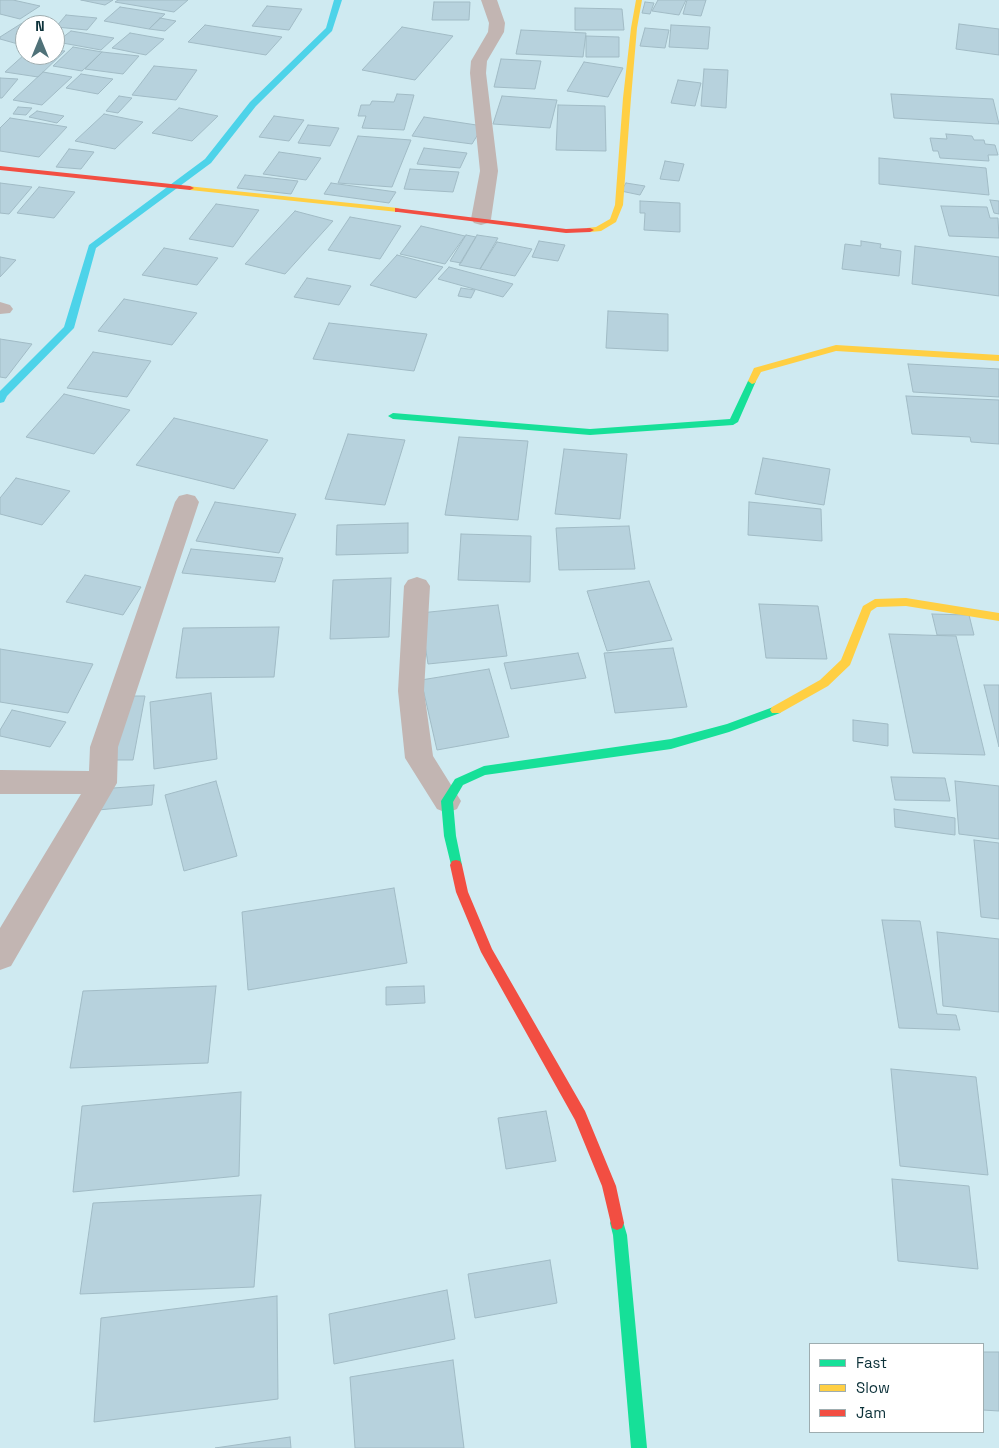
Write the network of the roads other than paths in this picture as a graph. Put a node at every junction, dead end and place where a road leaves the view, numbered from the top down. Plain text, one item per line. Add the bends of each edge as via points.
1 (489, 0) edge
2 (640, 0) edge
3 (0, 168) edge
4 (481, 220) junction
5 (999, 358) edge
6 (393, 416) dead end
7 (187, 502) dead end
8 (417, 586) dead end
9 (999, 617) edge
10 (0, 782) edge
11 (103, 783) junction
12 (447, 801) junction
13 (0, 956) edge
14 (639, 1448) edge

1 - 4 street via 498,23 478,67 489,171
2 - 4 street via 634,28 619,205 613,220 598,229 566,231
3 - 4 street
5 - 6 street via 836,348 756,370 733,422 590,432
7 - 11 street via 104,748
8 - 12 street via 412,690 419,758
9 - 12 street via 906,602 875,603 867,609 846,662 824,683 783,708 729,728 671,744 484,771 459,782
10 - 11 street
11 - 13 street
12 - 14 street via 450,836 462,892 487,952 580,1116 610,1186 620,1235

